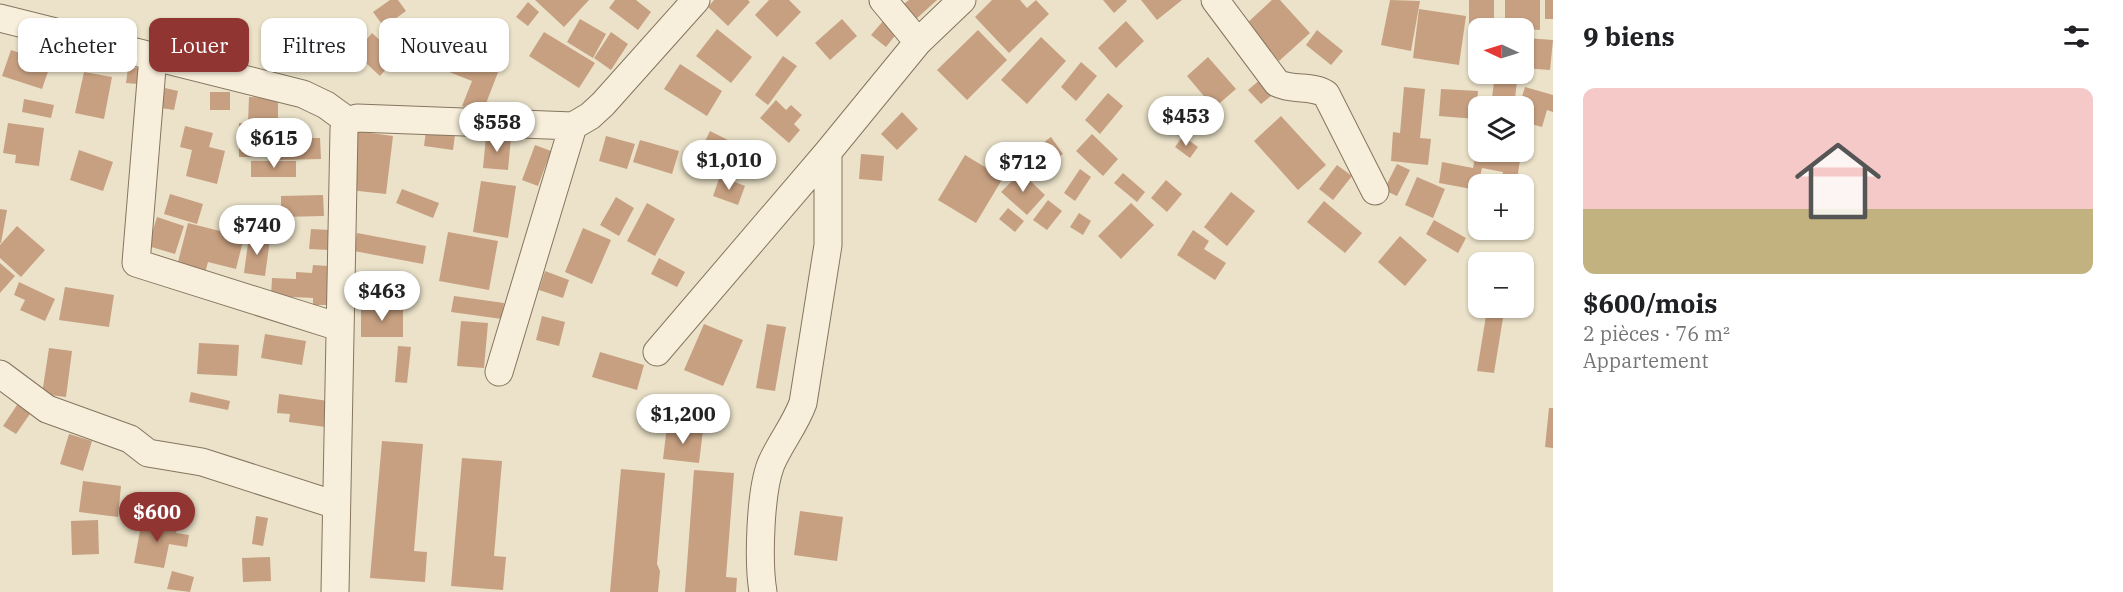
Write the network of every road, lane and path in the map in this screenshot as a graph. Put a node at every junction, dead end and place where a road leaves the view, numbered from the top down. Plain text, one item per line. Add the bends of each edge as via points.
1 (696, 0) edge
2 (883, 0) edge
3 (963, 0) edge
4 (1215, 0) edge
5 (0, 18) edge
6 (918, 42) junction
7 (149, 55) edge
8 (152, 72) edge
9 (216, 72) edge
10 (348, 121) junction
11 (573, 126) junction
12 (828, 152) junction
13 (1375, 191) dead end
14 (339, 327) junction
15 (657, 352) dead end
16 (499, 372) dead end
17 (0, 374) edge
18 (336, 505) junction
19 (335, 592) edge
20 (763, 592) edge

1 - 11 street via 603,104
2 - 6 street
3 - 6 street
4 - 13 street via 1277,83 1326,94
5 - 7 street
6 - 12 street
8 - 14 street via 136,263
9 - 10 street via 303,94
10 - 11 street via 357,118
10 - 14 street via 344,129
11 - 16 street
12 - 15 street
12 - 20 street via 828,245 803,403 781,442 765,486 760,574
14 - 18 street
17 - 18 street via 47,409 130,439 148,453 202,462
18 - 19 street

